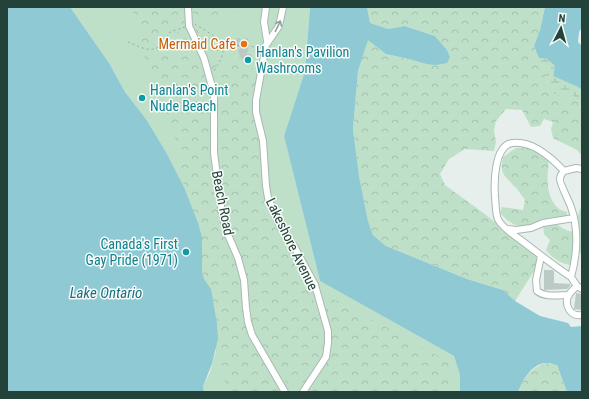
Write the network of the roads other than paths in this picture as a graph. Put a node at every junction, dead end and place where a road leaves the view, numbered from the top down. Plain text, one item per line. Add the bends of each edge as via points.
1 (188, 7) edge
2 (266, 7) edge
3 (283, 7) edge
4 (267, 41) junction
5 (582, 169) edge
6 (564, 171) junction
7 (574, 218) junction
8 (507, 229) junction
9 (541, 256) junction
10 (571, 277) junction
11 (579, 288) edge
12 (569, 295) junction
13 (582, 315) edge
14 (285, 392) edge
15 (303, 392) edge

1 - 14 lane, Beach Road via 189,26 204,58 214,94 214,153 222,213 244,280 248,322 252,335
2 - 4 lane, Lakeshore Avenue via 264,22
4 -> 3 lane, Lakeshore Avenue via 279,26
4 - 15 lane, Lakeshore Avenue via 257,88 256,112 263,141 268,198 278,222 315,285 328,331 326,357
5 - 6 lane
6 - 7 lane via 560,182 568,196
6 - 8 lane via 533,146 512,143 503,148 497,160 494,189 498,220
7 - 8 lane via 543,223 531,228
7 - 10 lane via 576,240
8 - 9 lane
9 - 10 lane
9 - 12 lane via 536,280 537,291 547,295
10 - 11 lane
11 - 12 lane
12 - 13 lane via 569,311 578,316

